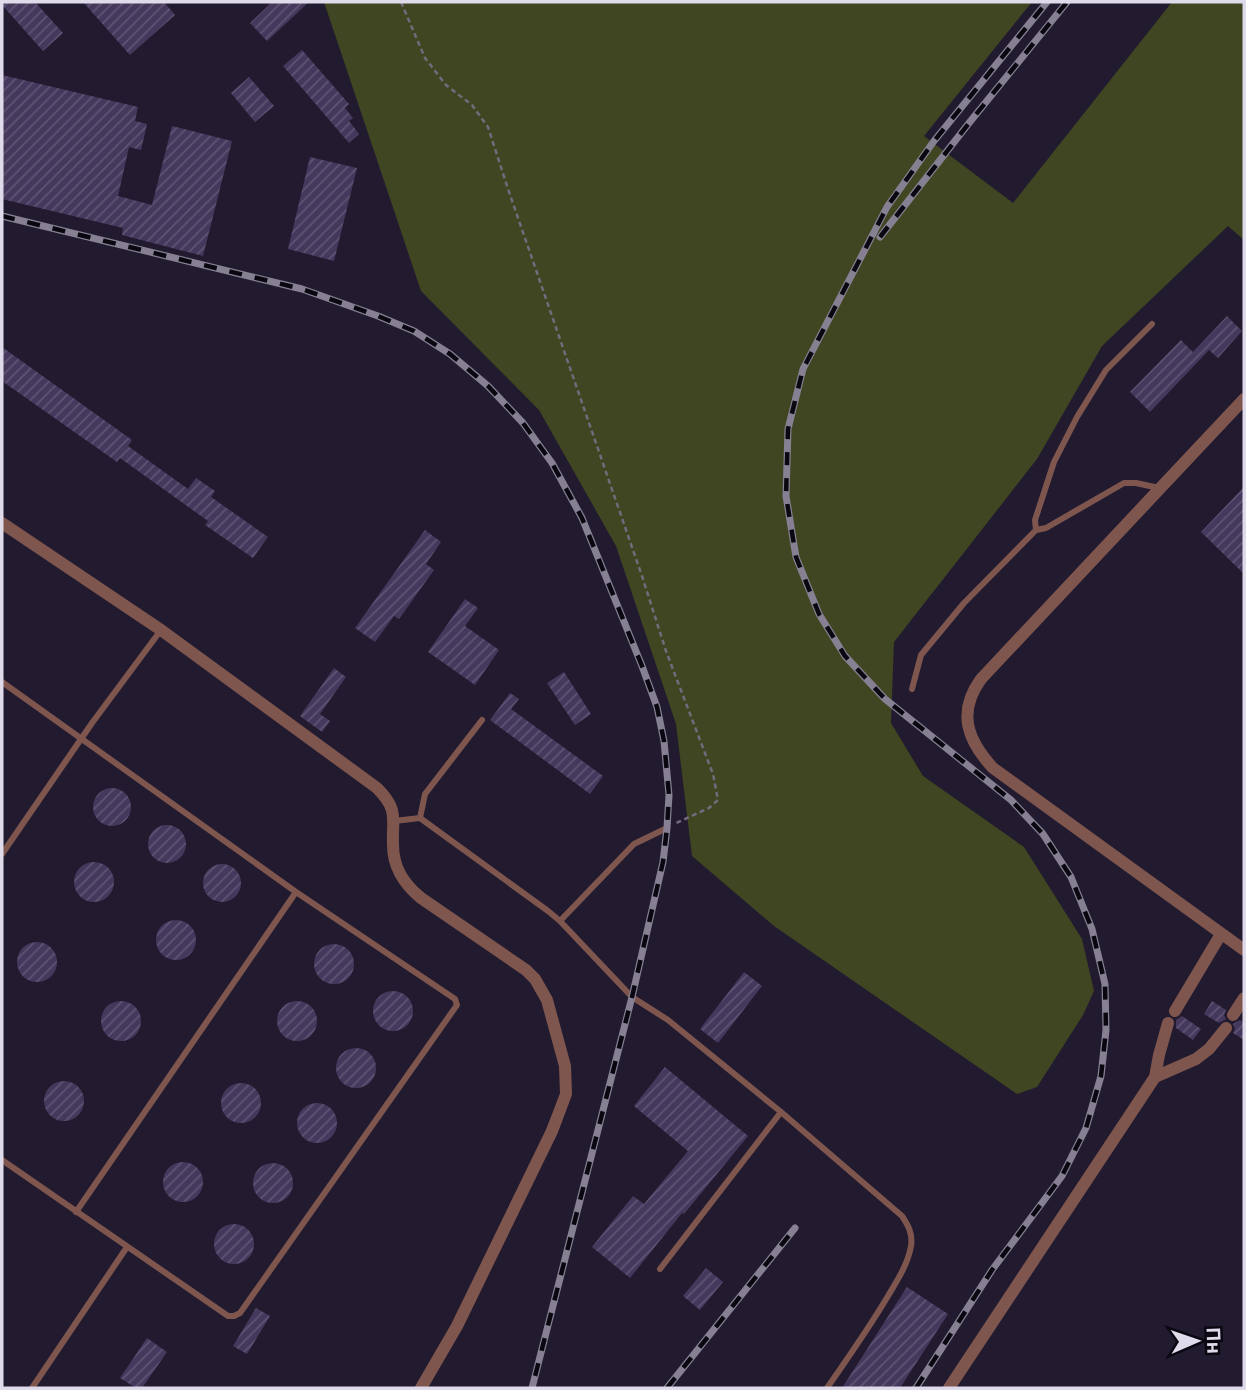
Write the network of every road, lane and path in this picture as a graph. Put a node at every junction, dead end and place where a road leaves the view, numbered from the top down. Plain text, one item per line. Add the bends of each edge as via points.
1 (401, 2) edge
2 (1152, 324) dead end
3 (1244, 399) edge
4 (1161, 488) junction
5 (2, 523) edge
6 (1037, 530) junction
7 (161, 630) junction
8 (2, 682) edge
9 (912, 689) dead end
10 (482, 720) dead end
11 (81, 739) junction
12 (420, 818) junction
13 (394, 821) junction
14 (667, 828) joint
15 (2, 854) edge
16 (296, 891) junction
17 (561, 921) junction
18 (1221, 934) junction
19 (1244, 950) edge
20 (1244, 998) edge
21 (1175, 1011) dead end
22 (1233, 1016) dead end
23 (1168, 1023) dead end
24 (1226, 1028) dead end
25 (1155, 1077) junction
26 (781, 1112) junction
27 (2, 1160) edge
28 (76, 1212) junction
29 (127, 1247) junction
30 (660, 1269) dead end
31 (32, 1388) edge
32 (421, 1388) edge
33 (827, 1388) edge
34 (949, 1388) edge

1 - 14 path via 425,58 488,127 666,651 713,774 718,800
2 - 6 lane via 1105,370 1077,417 1054,462 1035,520
3 - 4 street
4 - 6 lane via 1124,483
4 - 18 street via 981,680 968,711 970,733 978,752 993,768
5 - 7 street
6 - 9 lane via 964,603 922,655
7 - 11 lane
7 - 13 street via 377,788 392,808
8 - 11 lane
10 - 12 lane via 425,794
11 - 15 lane
11 - 16 lane
12 - 13 lane
12 - 17 lane
13 - 32 street via 393,855 402,880 526,970 543,990 566,1078 566,1094 552,1131 457,1326
14 - 17 lane via 635,844
16 - 28 lane
16 - 29 lane via 455,999 457,1005 240,1313 228,1316
17 - 26 lane via 632,997 668,1020
18 - 19 street
18 - 21 street
20 - 22 street
23 - 25 street
24 - 25 street via 1196,1059
25 - 34 street
26 - 30 lane
26 - 33 lane via 902,1216 911,1236 907,1261 895,1283
27 - 28 lane
28 - 29 lane
29 - 31 lane

